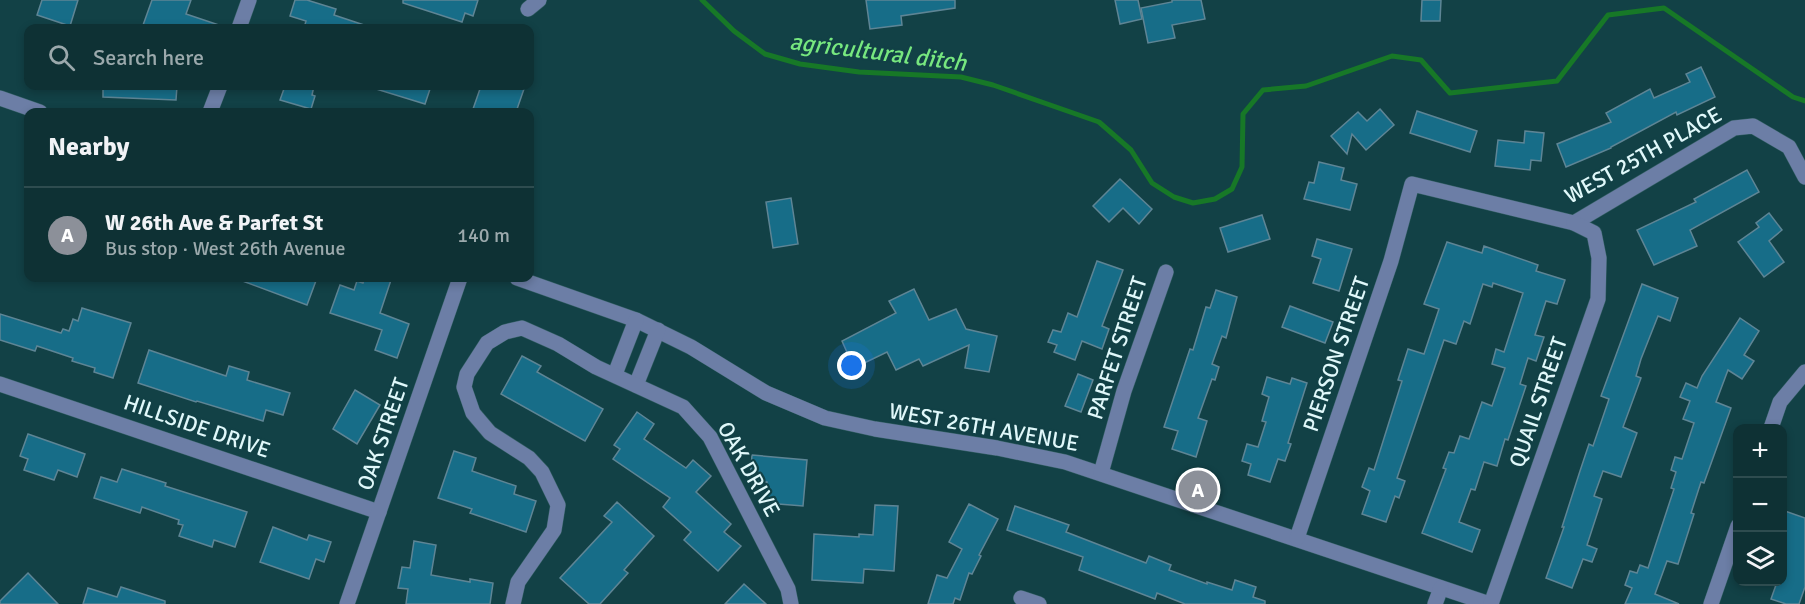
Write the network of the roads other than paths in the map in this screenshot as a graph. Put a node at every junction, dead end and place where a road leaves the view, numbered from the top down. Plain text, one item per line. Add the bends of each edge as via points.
1 (249, 0) edge
2 (240, 24) edge
3 (218, 90) edge
4 (0, 98) edge
5 (29, 108) edge
6 (212, 108) edge
7 (1805, 177) edge
8 (1412, 184) joint
9 (1574, 223) junction
10 (1166, 272) dead end
11 (459, 282) edge
12 (528, 282) edge
13 (636, 320) junction
14 (658, 330) junction
15 (1805, 372) edge
16 (615, 374) junction
17 (0, 384) edge
18 (636, 385) junction
19 (1773, 424) edge
20 (1101, 473) junction
21 (380, 512) junction
22 (1735, 532) edge
23 (1297, 538) junction
24 (1441, 588) junction
25 (1022, 598) dead end
26 (347, 604) edge
27 (513, 604) edge
28 (791, 604) edge
29 (1039, 604) edge
30 (1435, 604) edge
31 (1491, 604) edge
32 (1711, 604) edge

1 - 2 street
3 - 6 street
4 - 5 street
7 - 9 street, WEST 25TH PLACE via 1789,147 1753,126 1734,128
8 - 9 street, WEST 25TH PLACE
8 - 23 street, PIERSON STREET via 1391,261
9 - 31 street, QUAIL STREET via 1594,233 1599,258 1598,299
10 - 20 street, PARFET STREET via 1124,391
11 - 21 street, OAK STREET
12 - 13 street, WEST 26TH AVENUE
13 - 14 street, WEST 26TH AVENUE
13 - 16 street
14 - 18 street
14 - 20 street, WEST 26TH AVENUE via 766,393 825,418 1032,454
15 - 19 street via 1780,402
16 - 18 street, OAK DRIVE
16 - 27 street, OAK DRIVE via 522,328 505,332 487,343 467,374 464,387 473,413 490,433 529,458 542,472 558,505 554,530 518,582
17 - 21 street, HILLSIDE DRIVE
18 - 28 street, OAK DRIVE via 683,407 710,437 788,588
20 - 23 street, WEST 26TH AVENUE
21 - 26 street, OAK STREET
22 - 32 street
23 - 24 street, WEST 26TH AVENUE
24 - 30 street
24 - 31 street, WEST 26TH AVENUE
25 - 29 street

